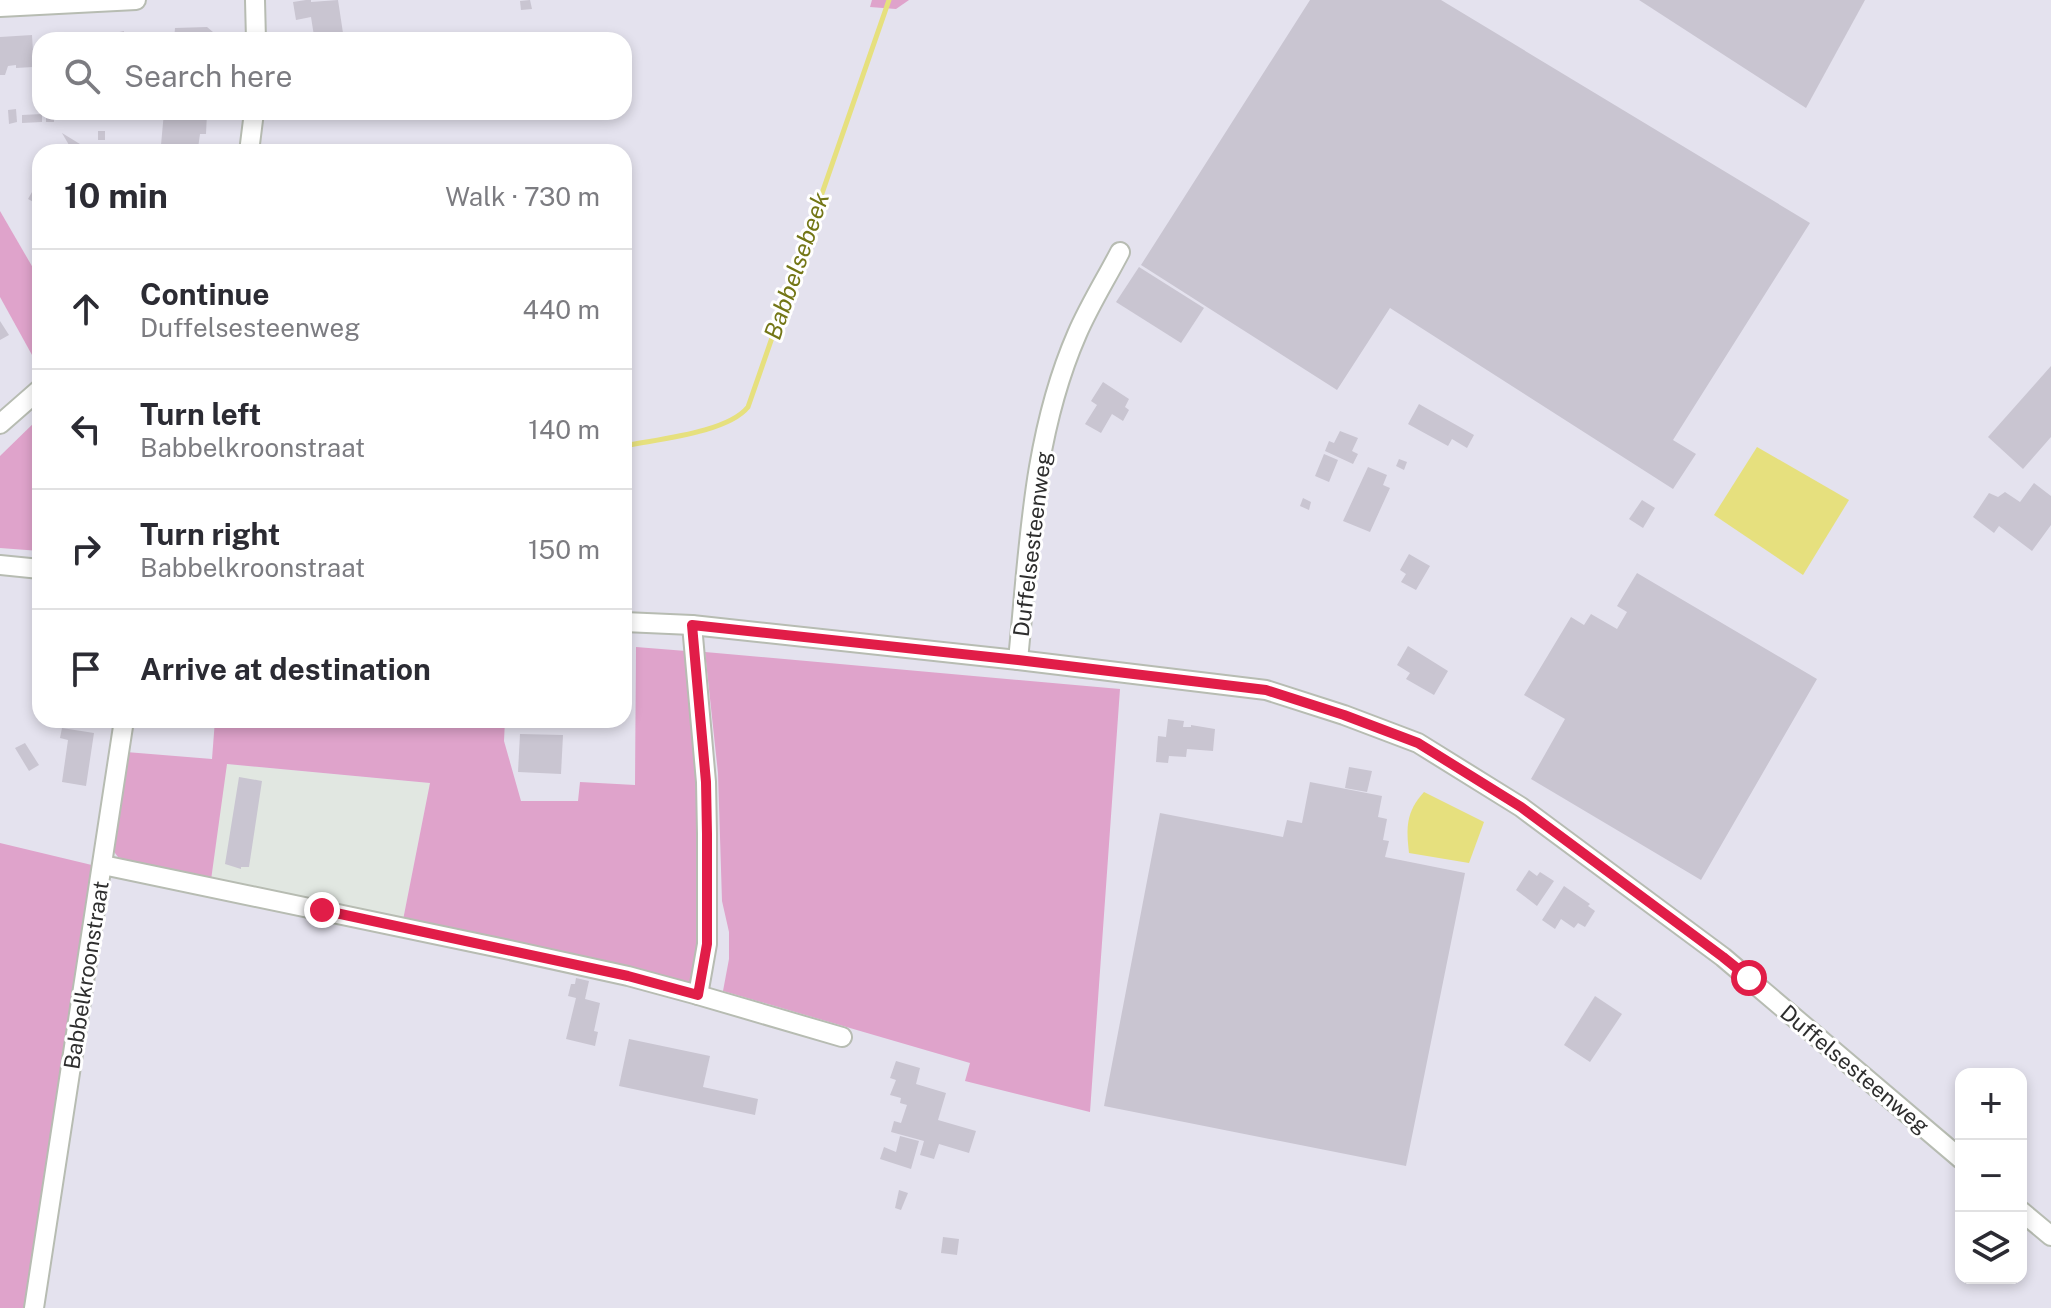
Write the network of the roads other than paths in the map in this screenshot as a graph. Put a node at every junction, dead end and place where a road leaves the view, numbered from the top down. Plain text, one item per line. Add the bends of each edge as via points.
1 (136, 0) edge
2 (255, 0) edge
3 (0, 7) edge
4 (256, 32) edge
5 (253, 120) edge
6 (250, 144) edge
7 (1120, 252) dead end
8 (32, 396) edge
9 (0, 424) edge
10 (0, 565) edge
11 (32, 568) edge
12 (632, 622) edge
13 (692, 625) junction
14 (1018, 660) junction
15 (123, 728) edge
16 (103, 865) junction
17 (698, 995) junction
18 (842, 1037) dead end
19 (1955, 1154) edge
20 (2022, 1212) edge
21 (2051, 1236) edge
22 (34, 1308) edge

1 - 3 street
2 - 4 street
5 - 6 street
7 - 14 street, Duffelsesteenweg via 1076,335 1052,408 1035,478
8 - 9 street
10 - 11 street
12 - 13 street, Duffelsesteenweg
13 - 14 street, Duffelsesteenweg
13 - 17 street via 707,821 707,944
14 - 19 street, Duffelsesteenweg via 1266,690 1418,743 1521,807 1723,957
15 - 16 street
16 - 17 street, Babbelkroonstraat via 520,952
16 - 22 street, Babbelkroonstraat
17 - 18 street, Babbelkroonstraat
20 - 21 street

